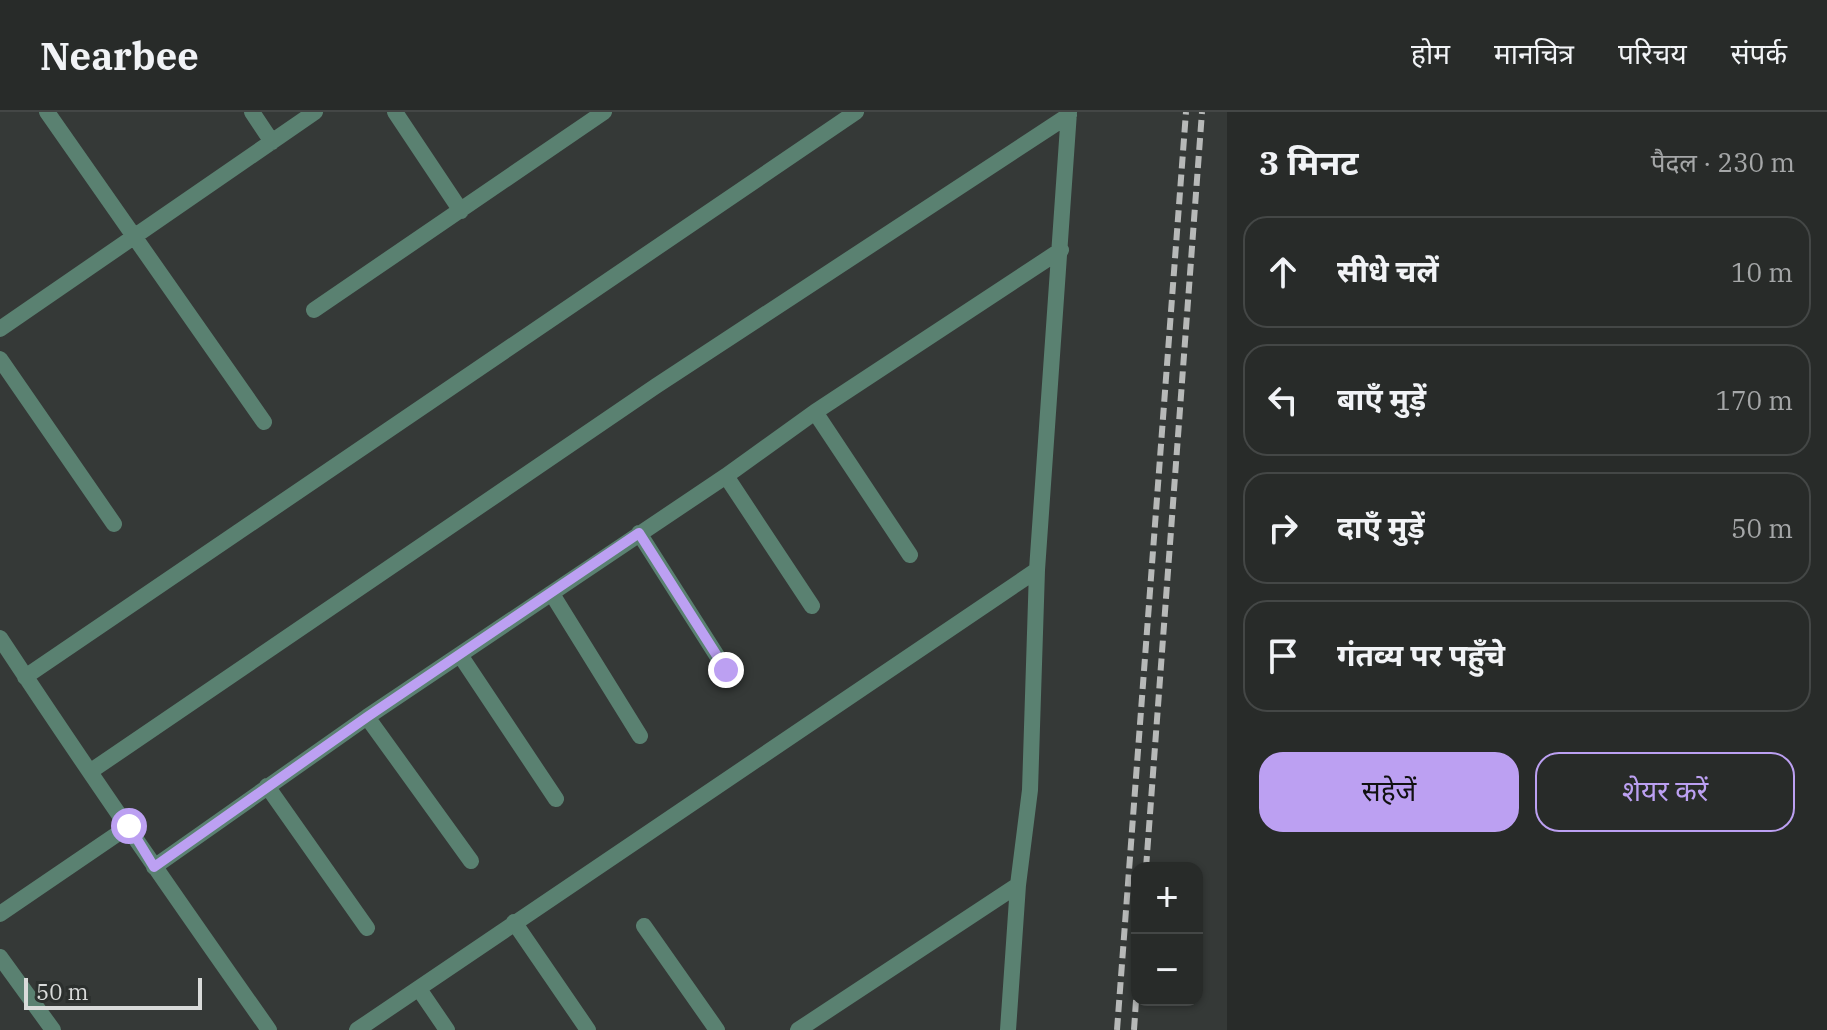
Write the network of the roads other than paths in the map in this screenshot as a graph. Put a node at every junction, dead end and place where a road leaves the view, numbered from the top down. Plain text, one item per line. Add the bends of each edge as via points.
1 (47, 112) edge
2 (252, 112) edge
3 (315, 112) edge
4 (395, 112) edge
5 (604, 112) edge
6 (856, 112) edge
7 (1069, 113) edge
8 (272, 142) junction
9 (461, 211) junction
10 (133, 239) junction
11 (1061, 250) junction
12 (314, 310) dead end
13 (0, 329) edge
14 (0, 359) edge
15 (815, 412) junction
16 (264, 422) dead end
17 (726, 476) junction
18 (114, 524) dead end
19 (639, 533) junction
20 (910, 555) dead end
21 (1037, 570) junction
22 (552, 594) junction
23 (812, 606) dead end
24 (0, 638) edge
25 (460, 655) junction
26 (726, 670) dead end
27 (25, 677) junction
28 (367, 717) junction
29 (640, 736) dead end
30 (91, 771) junction
31 (267, 786) junction
32 (556, 799) dead end
33 (129, 826) junction
34 (471, 861) dead end
35 (154, 867) junction
36 (1018, 885) junction
37 (0, 914) edge
38 (514, 922) junction
39 (644, 926) dead end
40 (367, 928) dead end
41 (0, 957) edge
42 (419, 989) junction
43 (53, 1030) edge
44 (269, 1030) edge
45 (357, 1030) edge
46 (447, 1030) edge
47 (588, 1030) edge
48 (717, 1030) edge
49 (798, 1030) edge
50 (1008, 1030) edge

1 - 10 street
2 - 8 street
3 - 8 street
4 - 9 street
5 - 9 street
6 - 27 street
7 - 11 street
7 - 30 street
8 - 10 street
9 - 12 street
10 - 13 street
10 - 16 street
11 - 15 street
11 - 21 street
14 - 18 street
15 - 17 street
15 - 20 street
17 - 19 street
17 - 23 street
19 - 22 street
19 - 26 street
21 - 36 street via 1030,790
21 - 38 street
22 - 25 street
22 - 29 street
24 - 27 street
25 - 28 street
25 - 32 street
27 - 30 street
28 - 31 street
28 - 34 street
30 - 33 street
31 - 35 street
31 - 40 street
33 - 35 street
33 - 37 street
35 - 44 street
36 - 49 street
36 - 50 street
38 - 42 street
38 - 47 street
39 - 48 street
41 - 43 street
42 - 45 street
42 - 46 street

